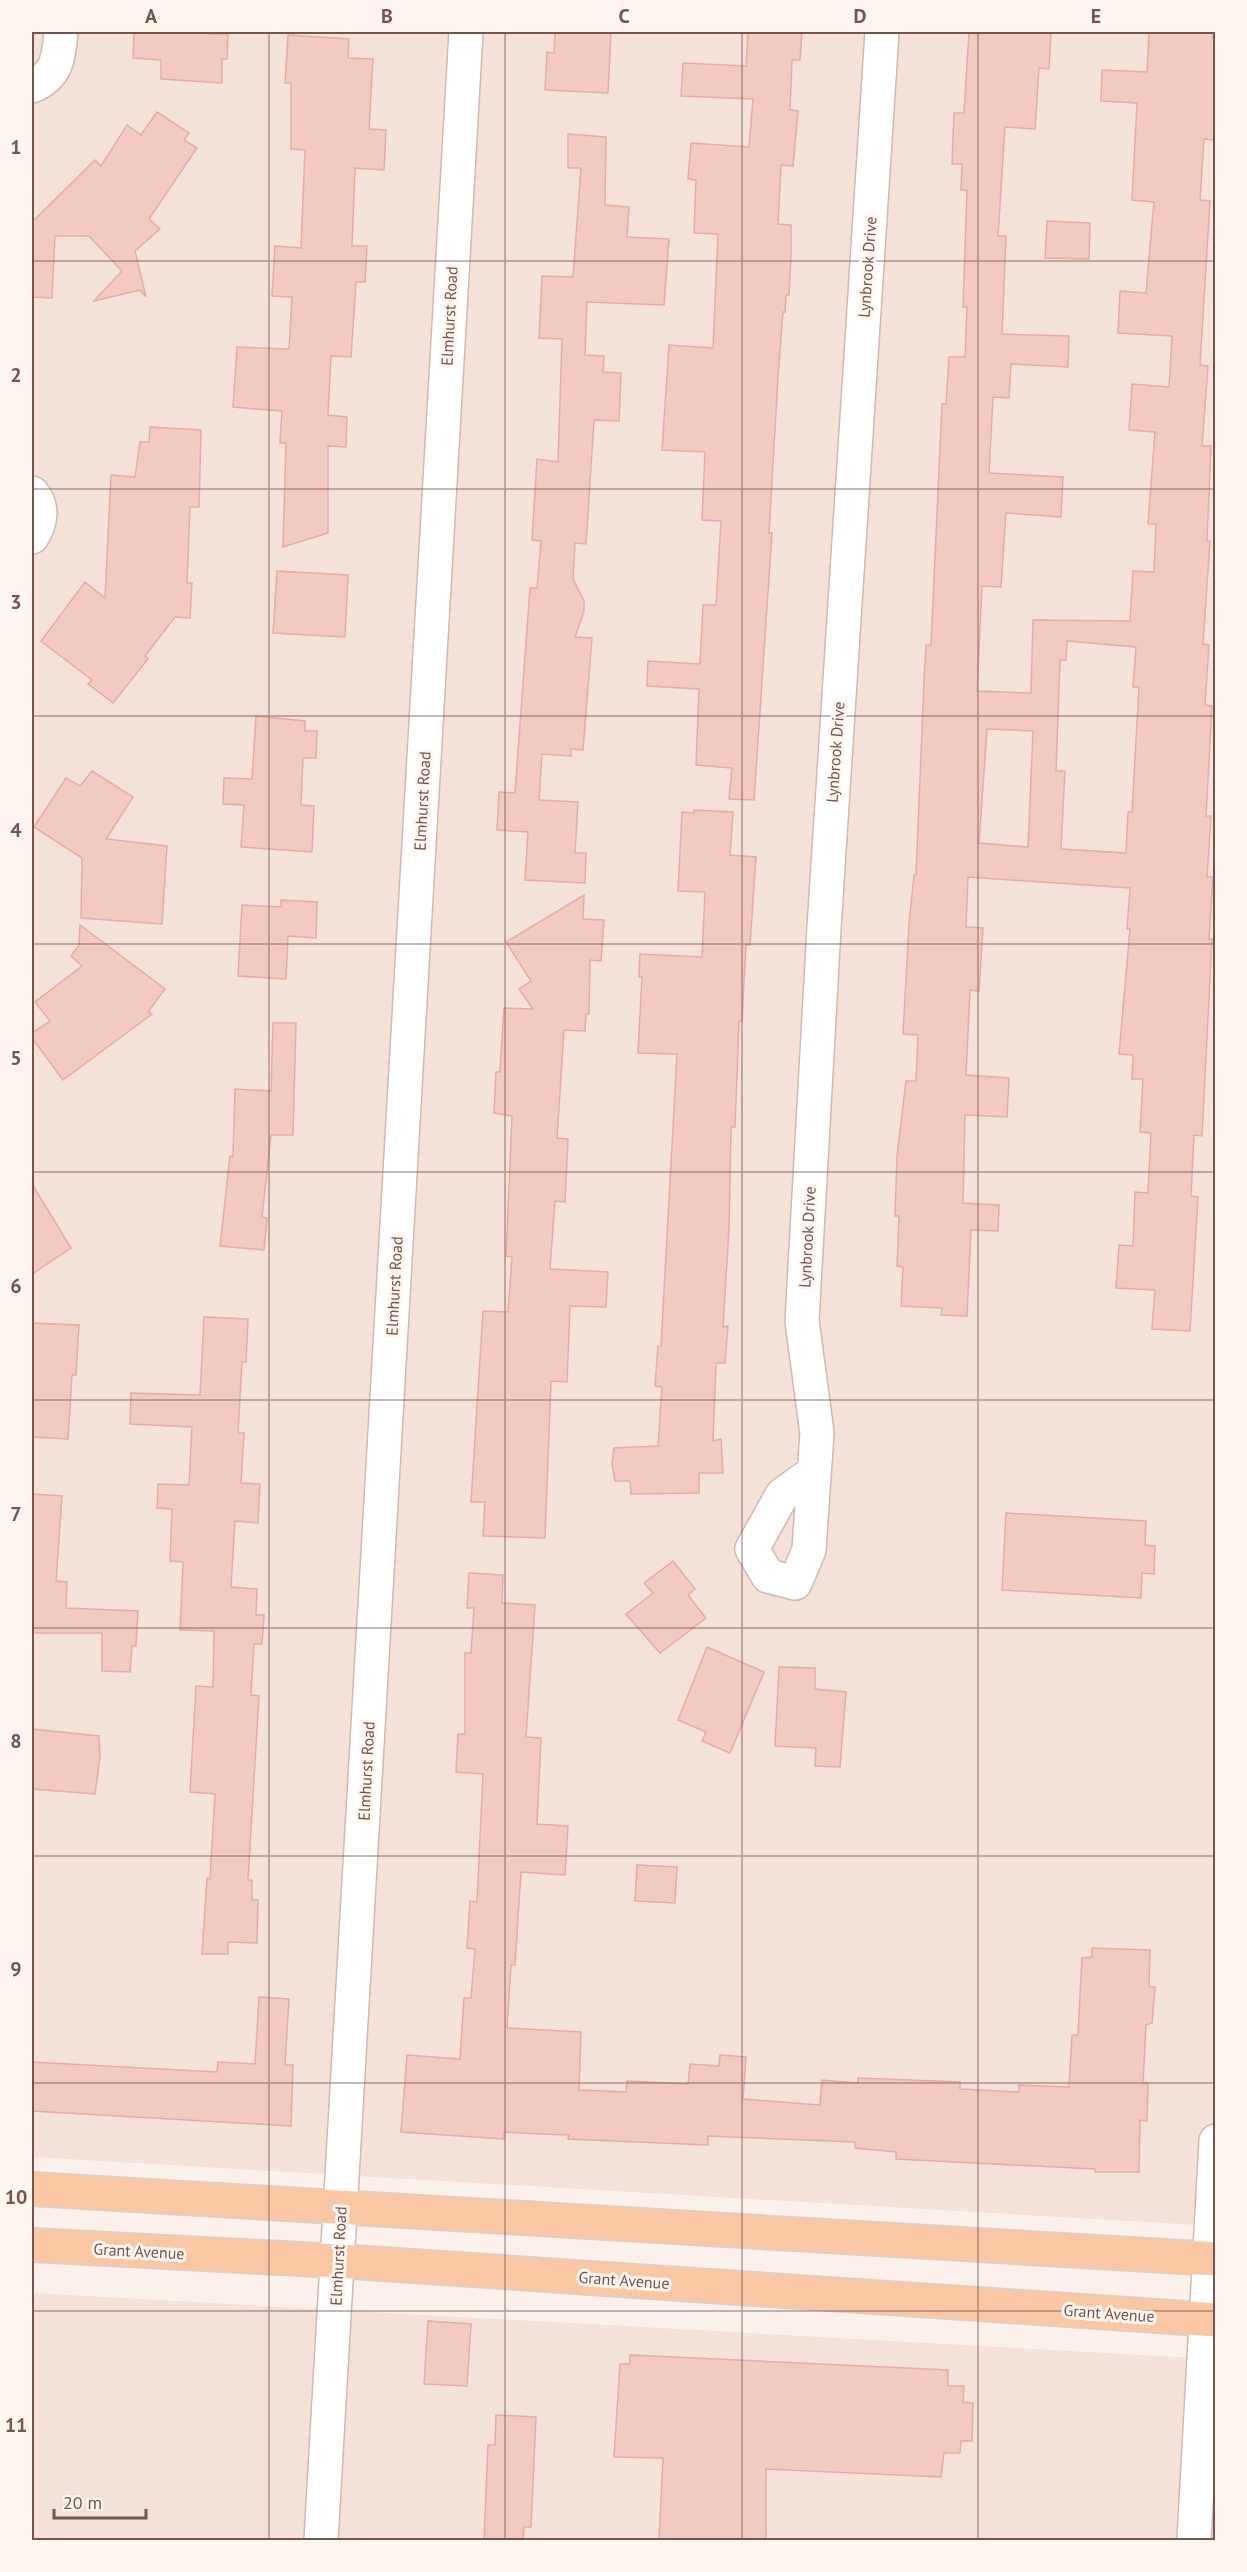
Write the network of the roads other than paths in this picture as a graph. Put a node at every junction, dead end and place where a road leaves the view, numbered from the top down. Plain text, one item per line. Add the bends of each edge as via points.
1 (61, 32) edge
2 (465, 32) edge
3 (882, 32) edge
4 (32, 86) edge
5 (32, 494) edge
6 (32, 537) edge
7 (814, 1472) dead end
8 (1215, 2141) edge
9 (32, 2189) edge
10 (341, 2205) junction
11 (32, 2245) edge
12 (1211, 2259) edge
13 (338, 2262) junction
14 (1211, 2319) edge
15 (321, 2541) edge
16 (1194, 2541) edge

1 - 4 street via 59,58 45,81
2 - 10 street, Elmhurst Road
3 - 7 street, Lynbrook Drive via 802,1321 818,1433
5 - 6 street via 41,516
8 - 12 street
9 - 10 main road
10 - 12 main road
10 - 13 street, Elmhurst Road
11 - 13 main road, Grant Avenue
12 - 14 street
13 - 14 main road, Grant Avenue
13 - 15 street, Elmhurst Road
14 - 16 street

